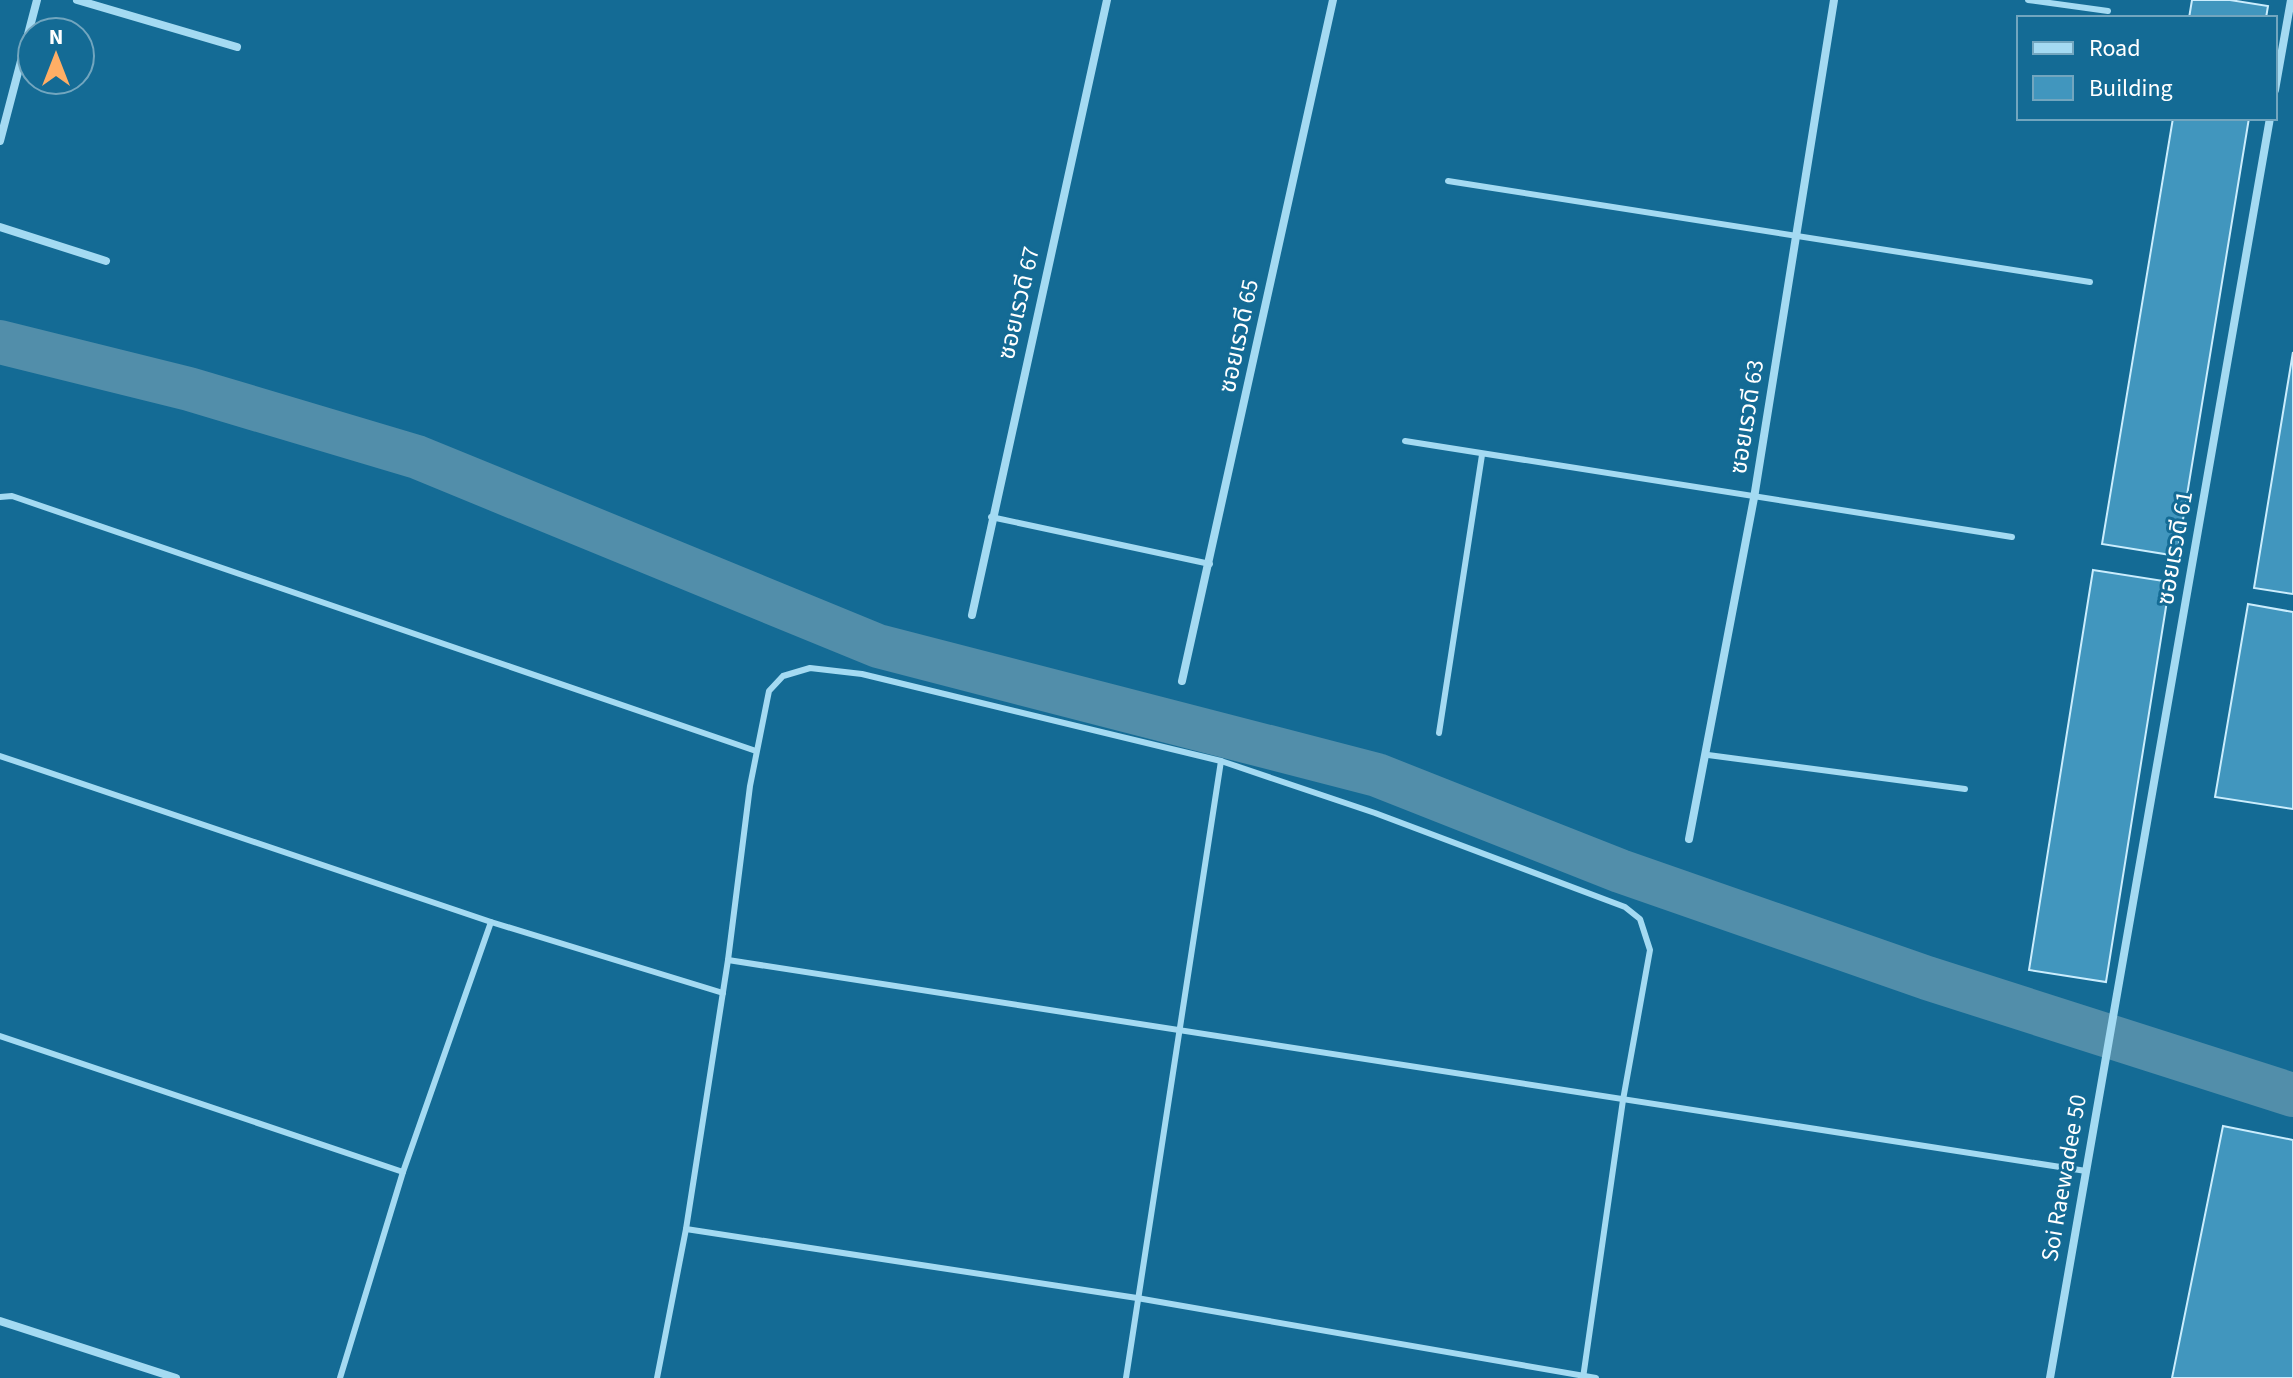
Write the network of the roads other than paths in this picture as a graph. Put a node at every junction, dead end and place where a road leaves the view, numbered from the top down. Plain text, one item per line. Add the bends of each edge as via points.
1 (37, 0) edge
2 (77, 0) edge
3 (1107, 0) edge
4 (1333, 0) edge
5 (1834, 0) edge
6 (2028, 0) edge
7 (2291, 0) edge
8 (2108, 11) dead end
9 (237, 47) dead end
10 (2277, 79) edge
11 (2270, 120) edge
12 (0, 141) edge
13 (1448, 181) dead end
14 (0, 227) edge
15 (1797, 234) junction
16 (106, 261) dead end
17 (2090, 282) dead end
18 (1405, 441) dead end
19 (1482, 455) junction
20 (0, 497) edge
21 (1754, 498) junction
22 (991, 517) junction
23 (2012, 537) dead end
24 (1210, 564) junction
25 (972, 615) dead end
26 (1182, 681) dead end
27 (1439, 733) dead end
28 (756, 751) junction
29 (1708, 755) junction
30 (0, 756) edge
31 (1221, 761) junction
32 (1965, 789) dead end
33 (1689, 839) dead end
34 (491, 922) junction
35 (728, 960) junction
36 (2118, 986) joint
37 (723, 993) junction
38 (1178, 1029) junction
39 (0, 1036) edge
40 (1623, 1100) junction
41 (2086, 1171) junction
42 (403, 1172) junction
43 (686, 1229) junction
44 (1137, 1298) junction
45 (0, 1321) edge
46 (1583, 1377) edge
47 (176, 1378) edge
48 (340, 1378) edge
49 (657, 1378) edge
50 (1126, 1378) edge
51 (1596, 1378) edge
52 (2050, 1378) edge

1 - 12 street
2 - 9 street
3 - 22 street, ซอยเรวดี 67
4 - 24 street, ซอยเรวดี 65
5 - 15 street, ซอยเรวดี 63
6 - 8 lane
7 - 10 street
11 - 36 street, ซอยเรวดี 61
13 - 15 lane
14 - 16 street
15 - 17 lane
15 - 21 street, ซอยเรวดี 63
18 - 19 lane
19 - 21 lane
19 - 27 lane
20 - 28 lane via 12,496
21 - 23 lane
21 - 29 street, ซอยเรวดี 63
22 - 24 lane
22 - 25 street, ซอยเรวดี 67
24 - 26 street, ซอยเรวดี 65
28 - 31 lane via 769,691 783,676 810,668 862,674
28 - 35 lane
29 - 32 lane
29 - 33 street, ซอยเรวดี 63
30 - 34 lane
31 - 38 lane
31 - 40 lane via 1375,813 1610,902 1640,919 1650,950
34 - 37 lane
34 - 42 lane
35 - 37 lane
35 - 38 lane
36 - 41 street, Soi Raewadee 50
37 - 43 lane
38 - 40 lane
38 - 44 lane
39 - 42 lane
40 - 41 lane
40 - 46 lane
41 - 52 street, Soi Raewadee 50
42 - 48 lane
43 - 44 lane
43 - 49 lane
44 - 46 lane
44 - 50 lane
45 - 47 street
46 - 51 lane

